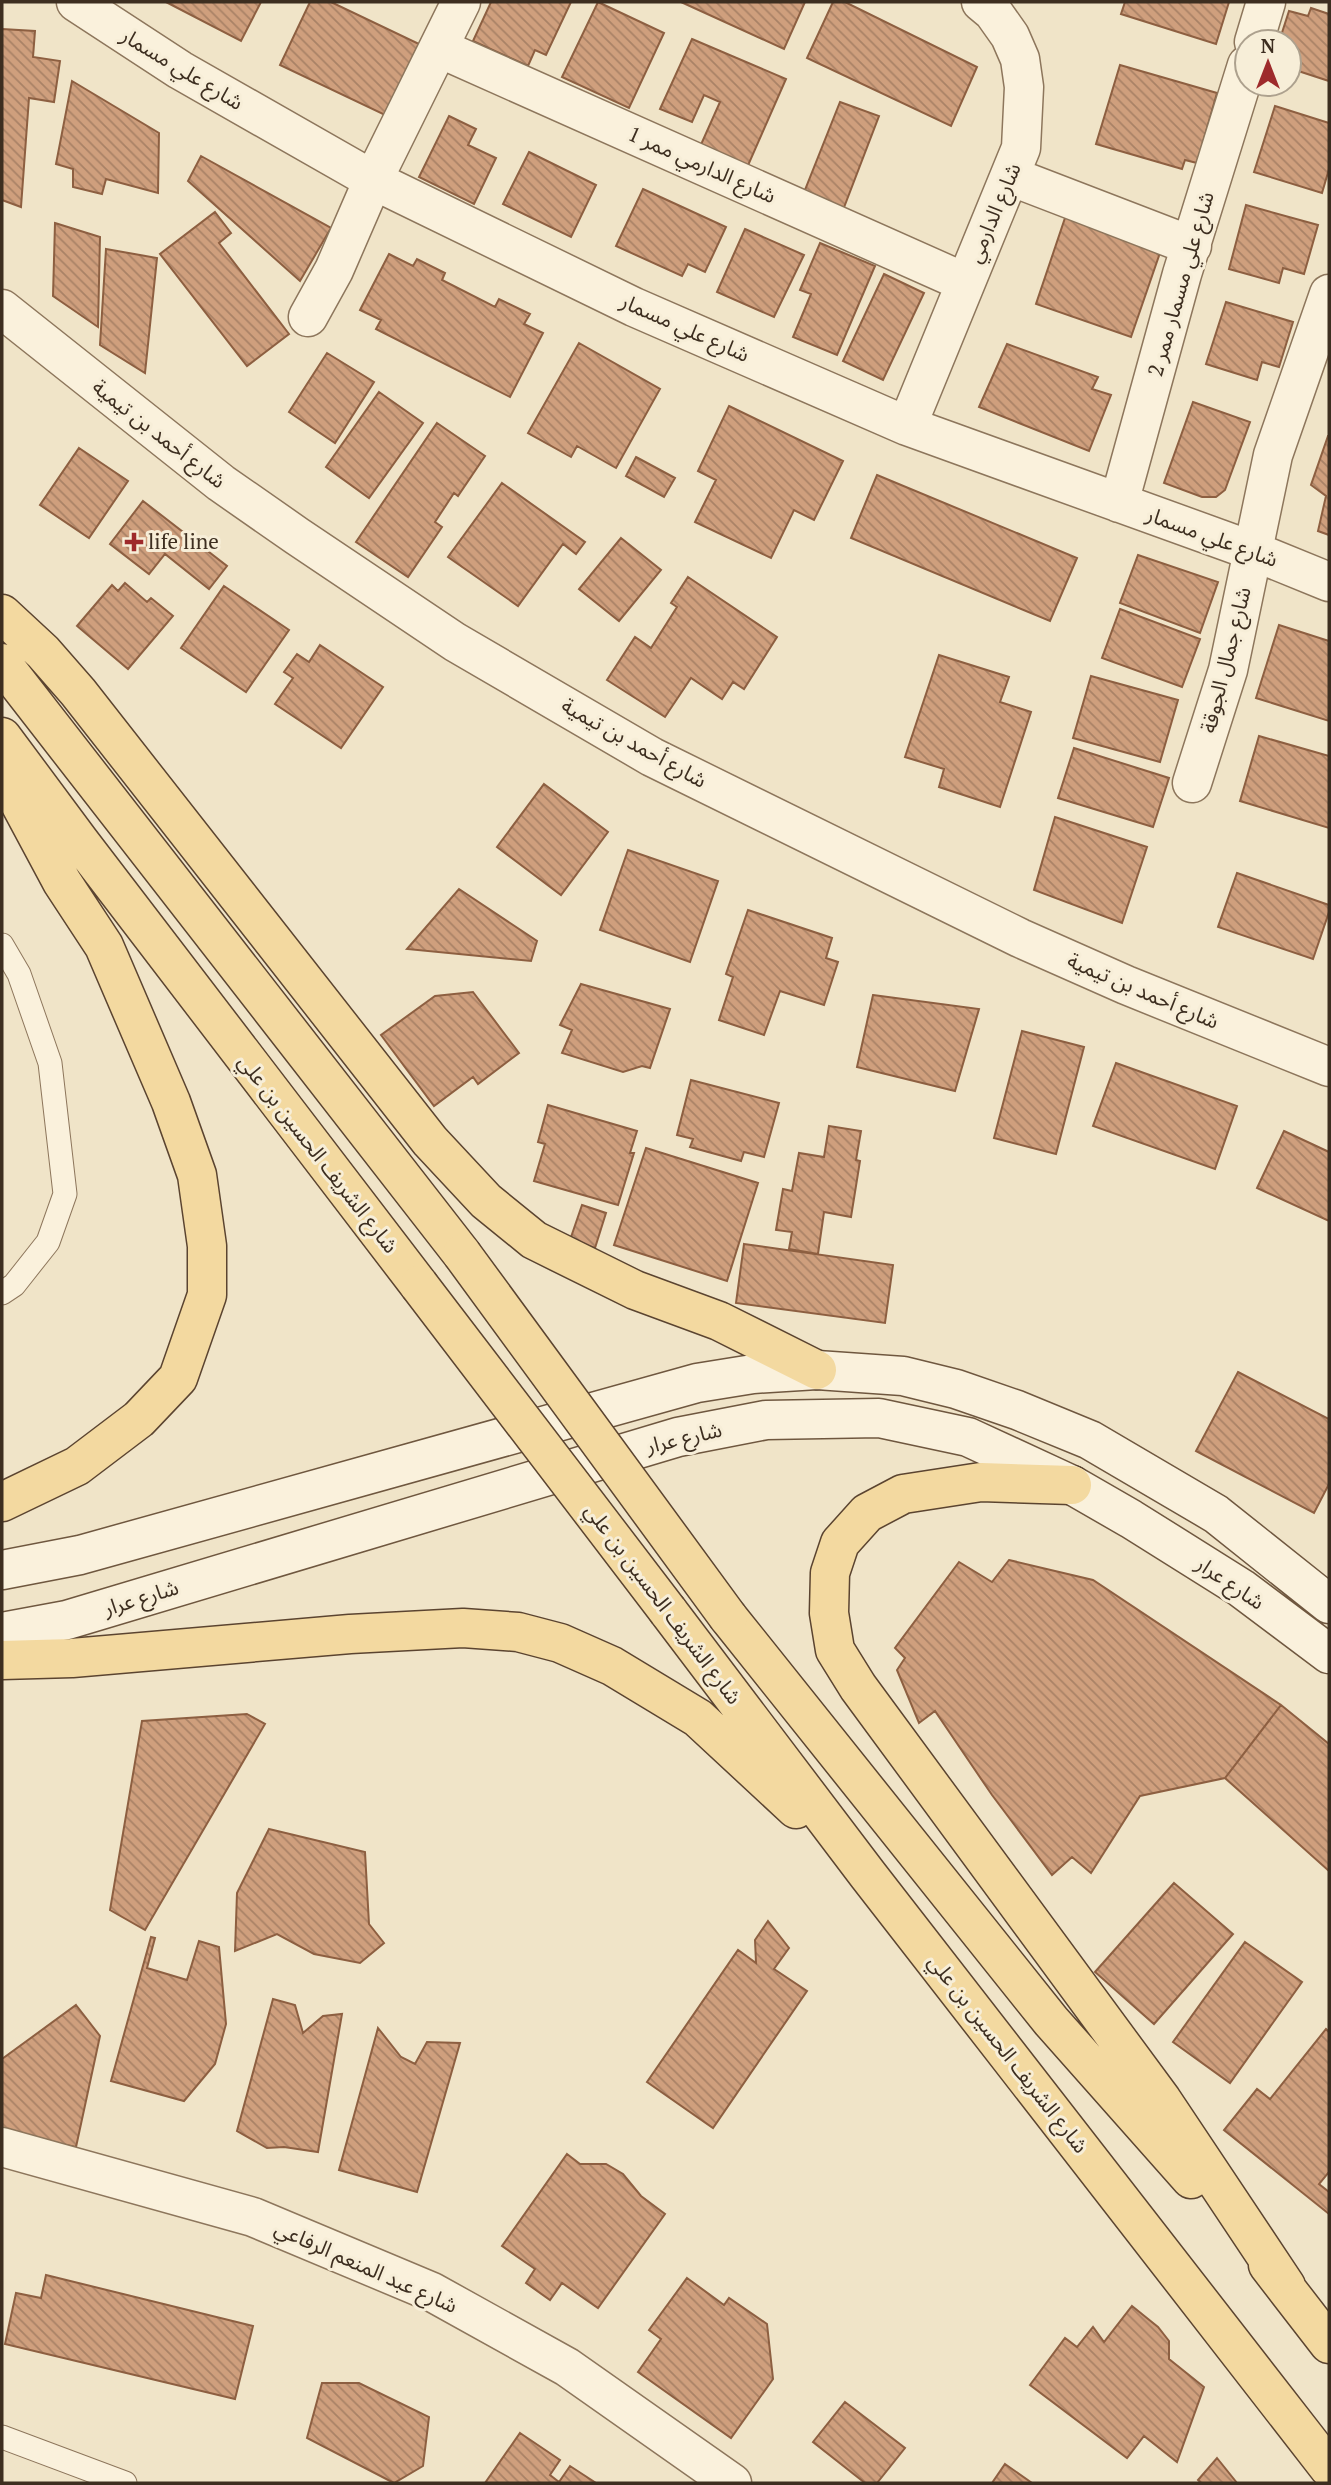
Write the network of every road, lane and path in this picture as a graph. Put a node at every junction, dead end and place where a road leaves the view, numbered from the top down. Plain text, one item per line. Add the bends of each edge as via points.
1 (76, 2) edge
2 (461, 2) edge
3 (981, 2) edge
4 (1266, 2) edge
5 (1258, 28) edge
6 (439, 48) junction
7 (1237, 98) edge
8 (1010, 176) junction
9 (373, 180) junction
10 (1192, 246) junction
11 (964, 282) junction
12 (1329, 294) edge
13 (2, 309) edge
14 (308, 317) dead end
15 (906, 426) junction
16 (1119, 503) junction
17 (1253, 551) junction
18 (1329, 582) edge
19 (2, 614) edge
20 (2, 663) edge
21 (2, 737) edge
22 (2, 770) edge
23 (1192, 783) dead end
24 (2, 945) edge
25 (1329, 1067) edge
26 (2, 1293) edge
27 (817, 1370) junction
28 (1072, 1485) junction
29 (2, 1502) edge
30 (2, 1570) edge
31 (1329, 1604) edge
32 (2, 1632) edge
33 (1329, 1654) edge
34 (2, 1660) edge
35 (868, 1875) junction
36 (4, 2150) edge
37 (1286, 2286) junction
38 (1329, 2344) edge
39 (2, 2437) edge
40 (1329, 2468) edge
41 (125, 2483) edge
42 (732, 2483) edge

1 - 9 street, شارع علي مسمار via 180,70
2 - 6 street
3 - 8 street, شارع الدارمي via 1010,36 1021,69 1021,148
4 - 5 street
6 - 9 street
6 - 11 street, شارع الدارمي ممر 1
7 - 10 street, شارع علي مسمار ممر 2
8 - 10 street
8 - 11 street, شارع الدارمي
9 - 14 street
9 - 15 street, شارع علي مسمار via 634,306
10 - 16 street, شارع علي مسمار ممر 2
11 - 15 street, شارع الدارمي
12 - 17 street, شارع جمال الجوقة via 1273,454
13 - 25 street, شارع أحمد بن تيمية via 221,483 297,536 455,642 652,757 1020,938
15 - 16 street, شارع علي مسمار
16 - 17 street, شارع علي مسمار
17 - 18 street, شارع علي مسمار
17 - 23 street, شارع جمال الجوقة via 1227,670
19 - 27 main road via 78,692 430,1141 486,1201 534,1240 635,1290 719,1321
20 - 37 main road, شارع الشريف الحسين بن علي, bridge via 462,1254 728,1617 1051,2021
21 - 35 main road, شارع الشريف الحسين بن علي, bridge
22 - 29 main road via 62,882 104,946 171,1102 197,1175 208,1295 178,1378 139,1419 77,1466
24 - 26 lane via 19,974 50,1063 65,1194 48,1242 14,1285
27 - 30 street, شارع عرار via 697,1383 130,1542
27 - 31 street, شارع عرار via 903,1376 956,1389 1090,1440 1216,1514
28 - 32 street, شارع عرار via 968,1437 879,1418 766,1420 678,1437 67,1620
28 - 33 street, شارع عرار via 1241,1588
28 - 37 main road via 981,1482 902,1494 867,1513 840,1543 830,1573 829,1613 835,1650 1162,2100
34 - 35 main road via 350,1634 463,1628 518,1632 560,1643 612,1666 698,1718
35 - 40 main road, شارع الشريف الحسين بن علي
36 - 42 street, شارع عبد المنعم الرفاعي via 253,2217 432,2292 567,2367
37 - 38 main road, شارع الشريف الحسين بن علي
39 - 41 lane

